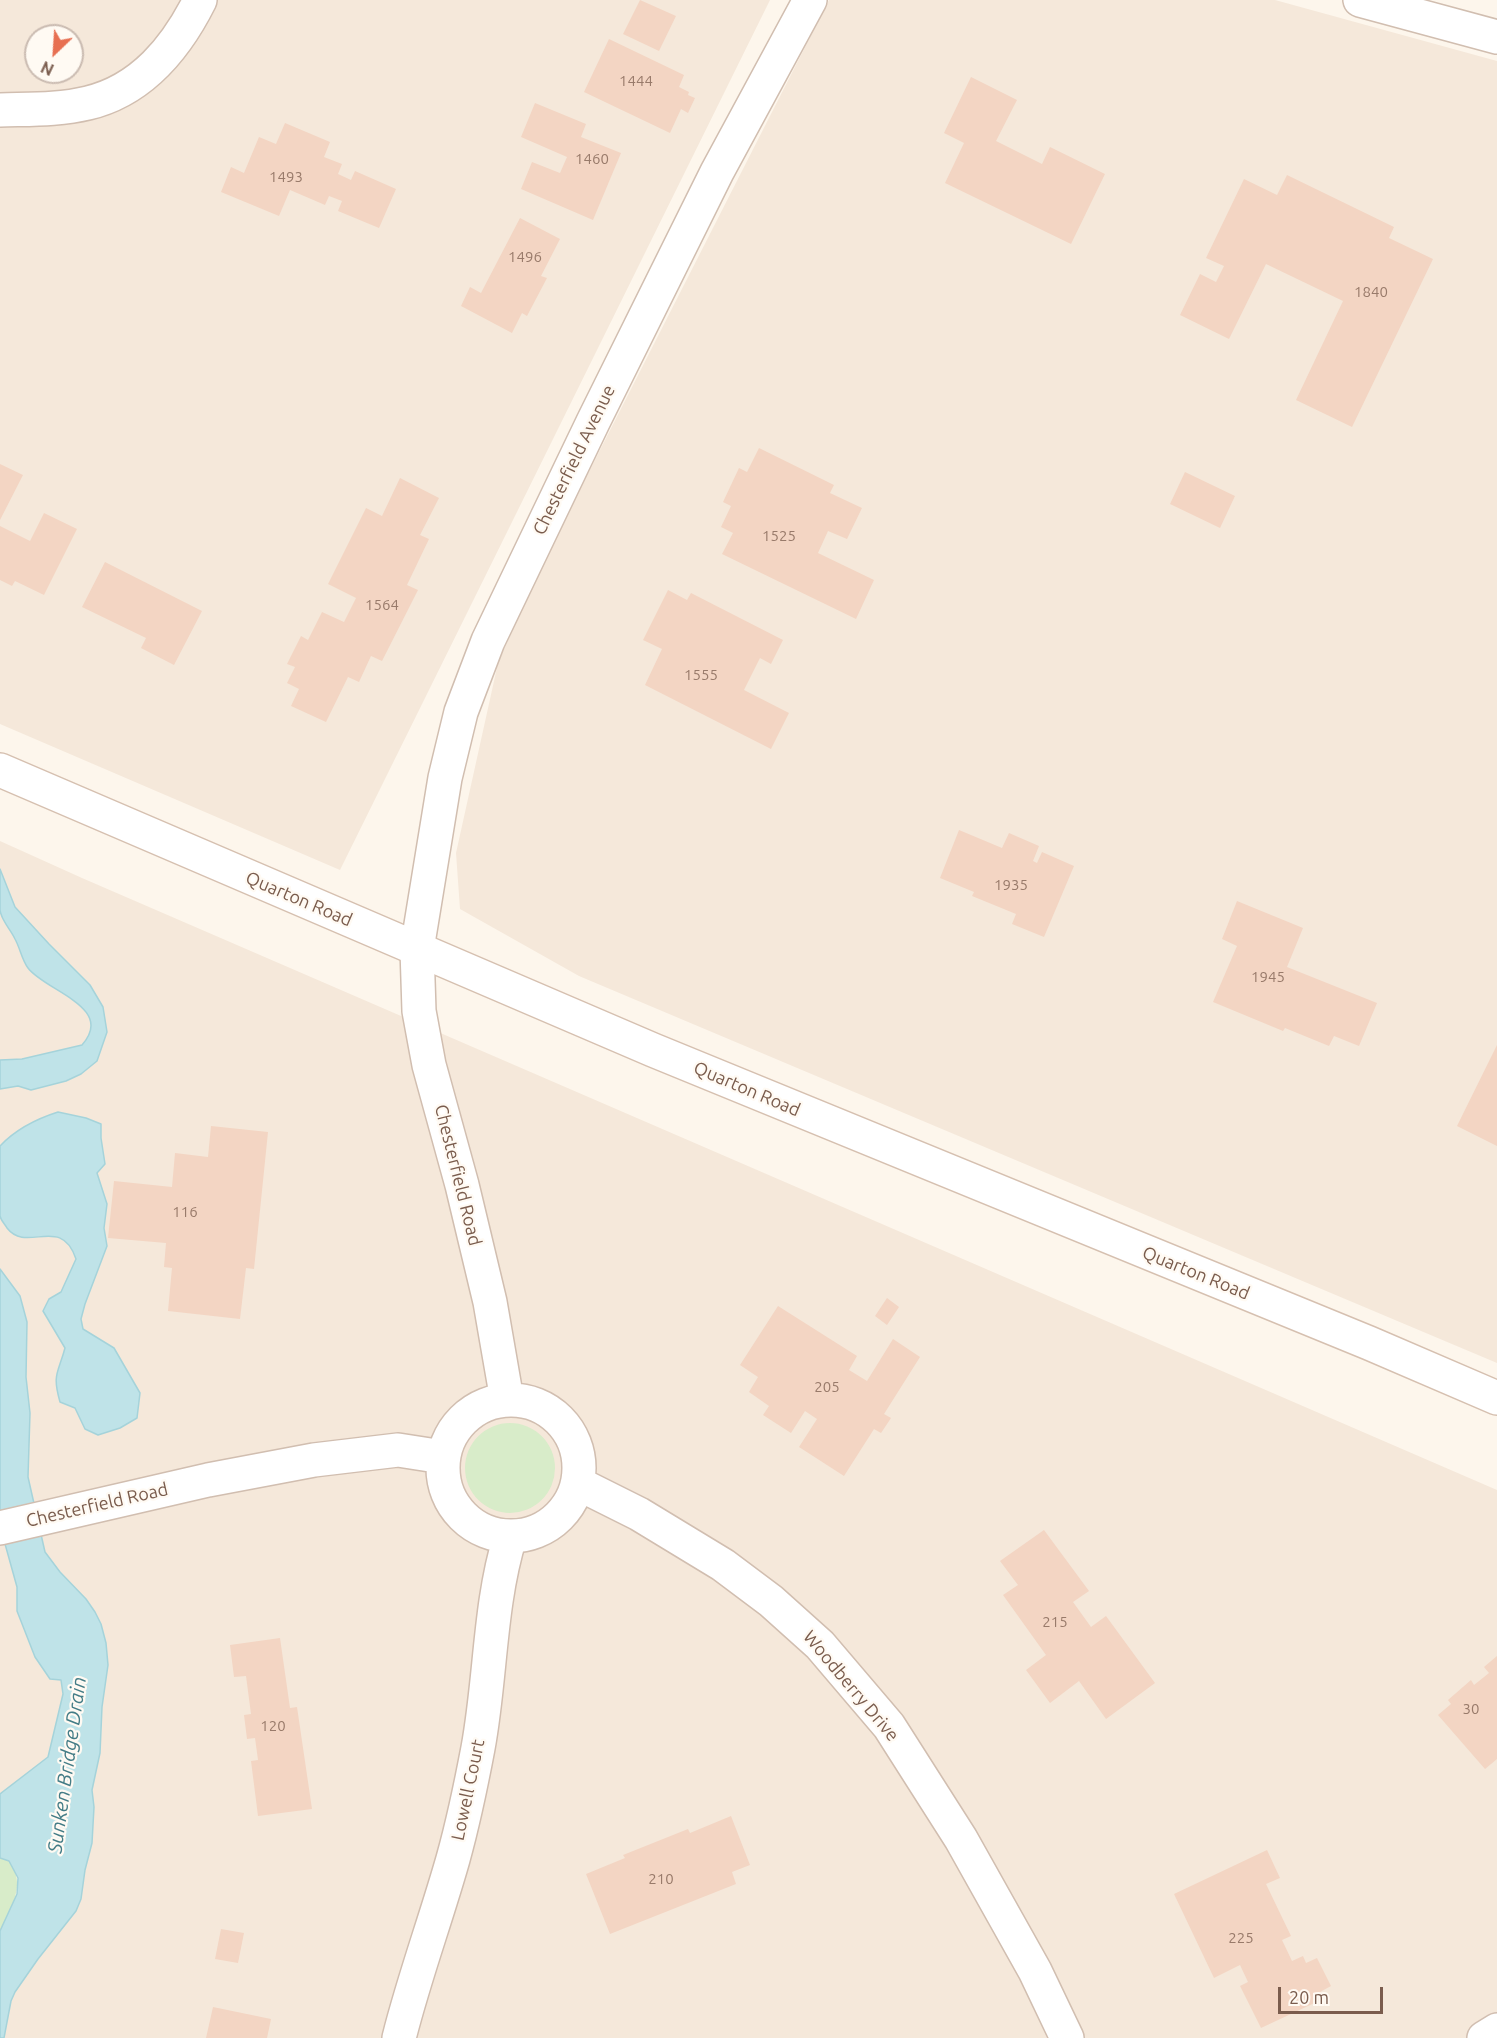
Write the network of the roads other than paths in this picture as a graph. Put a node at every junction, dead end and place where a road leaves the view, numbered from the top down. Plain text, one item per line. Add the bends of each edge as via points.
1 (200, 0) edge
2 (810, 0) edge
3 (1360, 0) edge
4 (1418, 7) edge
5 (1497, 37) edge
6 (0, 110) edge
7 (0, 770) edge
8 (417, 948) junction
9 (1497, 1398) edge
10 (507, 1400) junction
11 (443, 1457) junction
12 (579, 1484) junction
13 (0, 1528) edge
14 (510, 1537) junction
15 (1497, 2030) edge
16 (399, 2038) edge
17 (1067, 2038) edge
18 (1484, 2038) edge

1 - 6 street via 171,48 130,85 86,103
2 - 8 street, Chesterfield Avenue via 717,172 488,641 461,712 445,778
3 - 4 street
4 - 5 street
7 - 8 street, Quarton Road
8 - 9 street, Quarton Road
8 - 10 street, Chesterfield Road via 419,1011 429,1065 490,1302
10 - 11 street via 487,1404 468,1415 454,1429
10 - 12 street via 530,1403 550,1413 567,1429 578,1449
11 - 13 street, Chesterfield Road via 398,1450 314,1460
11 - 14 street via 442,1474 455,1508 471,1524
12 - 14 street via 563,1513 548,1526
12 - 17 street, Woodberry Drive via 639,1514 723,1566 771,1601 820,1645 889,1726 961,1839 1035,1971
14 - 16 street, Lowell Court via 499,1580 488,1686 463,1817
15 - 18 street

